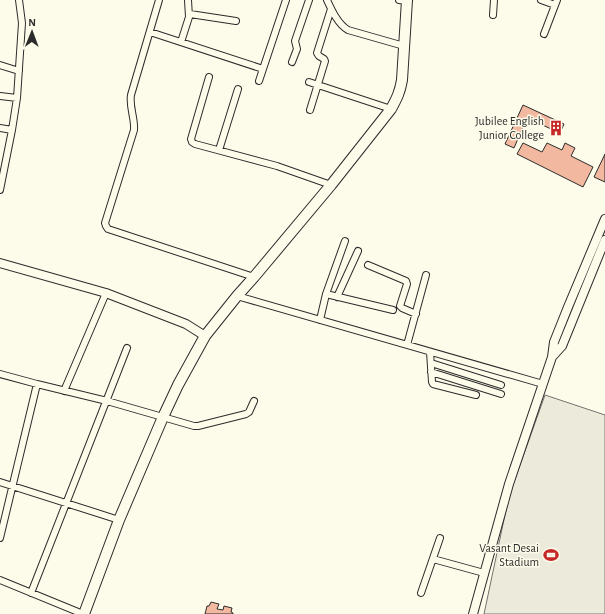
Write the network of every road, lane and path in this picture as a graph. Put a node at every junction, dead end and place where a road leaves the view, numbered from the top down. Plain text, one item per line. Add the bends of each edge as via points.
1 (19, 0) edge
2 (159, 0) edge
3 (188, 0) edge
4 (286, 0) edge
5 (309, 0) edge
6 (327, 0) edge
7 (405, 0) edge
8 (494, 0) edge
9 (541, 0) edge
10 (556, 3) edge
11 (331, 9) junction
12 (190, 14) junction
13 (493, 15) dead end
14 (236, 21) dead end
15 (150, 32) junction
16 (544, 34) dead end
17 (181, 42) junction
18 (404, 46) junction
19 (292, 62) dead end
20 (0, 65) edge
21 (263, 69) junction
22 (19, 71) junction
23 (209, 77) dead end
24 (259, 81) dead end
25 (309, 82) dead end
26 (317, 84) junction
27 (238, 88) dead end
28 (0, 96) edge
29 (17, 98) junction
30 (391, 109) junction
31 (310, 110) dead end
32 (0, 128) edge
33 (12, 130) junction
34 (219, 150) junction
35 (331, 185) junction
36 (0, 190) edge
37 (605, 220) edge
38 (605, 240) edge
39 (345, 241) dead end
40 (358, 250) dead end
41 (0, 263) edge
42 (368, 265) dead end
43 (426, 274) dead end
44 (254, 276) junction
45 (583, 282) junction
46 (106, 293) junction
47 (326, 294) junction
48 (236, 296) junction
49 (337, 297) junction
50 (393, 310) dead end
51 (416, 314) junction
52 (320, 320) junction
53 (205, 336) junction
54 (407, 345) junction
55 (127, 348) dead end
56 (430, 352) junction
57 (431, 363) junction
58 (431, 372) junction
59 (0, 374) edge
60 (38, 384) junction
61 (542, 384) junction
62 (501, 385) dead end
63 (64, 391) junction
64 (501, 394) dead end
65 (476, 395) dead end
66 (107, 401) junction
67 (254, 401) dead end
68 (163, 417) junction
69 (0, 482) edge
70 (13, 486) junction
71 (67, 503) junction
72 (119, 520) junction
73 (0, 538) edge
74 (440, 538) dead end
75 (433, 559) junction
76 (484, 574) junction
77 (0, 580) edge
78 (31, 593) junction
79 (421, 593) dead end
80 (83, 614) edge
81 (473, 614) edge

1 - 22 street via 22,23
2 - 15 street
3 - 12 street
4 - 21 street
5 - 19 street via 295,41 298,49
6 - 11 street
7 - 18 main road
8 - 13 street
9 - 10 street
10 - 16 street
11 - 18 street via 348,30
11 - 26 street via 317,53 325,61
12 - 14 street
12 - 17 street
15 - 17 street
15 - 44 street via 130,101 134,130 106,226
17 - 21 street
18 - 30 main road via 402,80
20 - 22 street
21 - 24 street
22 - 29 street
23 - 34 street via 191,141
25 - 26 street
26 - 30 street
26 - 31 street
27 - 34 street
28 - 29 street
29 - 33 street
30 - 35 main road
32 - 33 street
33 - 36 street
34 - 35 street via 278,166
35 - 44 main road
37 - 45 street
38 - 45 street
39 - 47 street
40 - 49 street
41 - 46 street
42 - 51 street via 406,281 400,306
43 - 51 street
44 - 48 main road
45 - 61 street via 554,342 552,357
46 - 53 street via 186,324
46 - 63 street
47 - 49 street
47 - 52 street
48 - 52 street
48 - 53 main road
49 - 50 street
51 - 54 street
52 - 54 street
53 - 68 main road
54 - 56 street
55 - 66 street
56 - 57 street
56 - 61 street
57 - 58 street
57 - 62 street
58 - 64 street
58 - 65 street via 433,384
59 - 60 street
60 - 63 street
60 - 70 street
61 - 76 street via 509,484
63 - 66 street
66 - 68 street
66 - 71 street
67 - 68 street via 246,414 198,426
68 - 72 main road
69 - 70 street
70 - 71 street
70 - 73 street
71 - 72 street
71 - 78 street
72 - 80 main road
74 - 75 street
75 - 76 street
75 - 79 street
76 - 81 street
77 - 78 street
78 - 80 street

